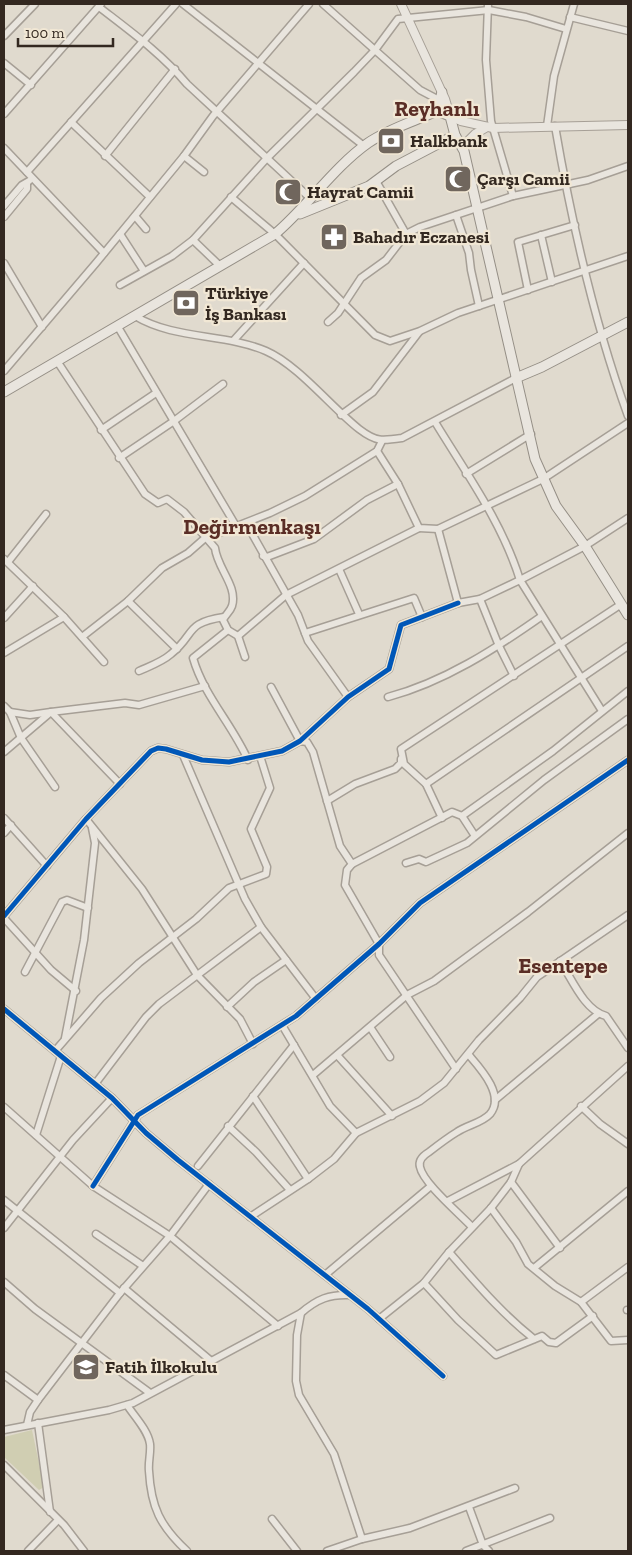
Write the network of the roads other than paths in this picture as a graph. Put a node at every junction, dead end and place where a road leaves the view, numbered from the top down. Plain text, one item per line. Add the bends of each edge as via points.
1 (35, 4) edge
2 (176, 4) edge
3 (183, 4) edge
4 (309, 4) edge
5 (323, 4) edge
6 (401, 4) edge
7 (574, 4) edge
8 (100, 6) edge
9 (489, 7) edge
10 (570, 17) junction
11 (407, 18) junction
12 (566, 29) junction
13 (628, 31) edge
14 (4, 36) edge
15 (143, 41) junction
16 (375, 50) junction
17 (4, 63) edge
18 (257, 64) junction
19 (174, 69) junction
20 (31, 85) junction
21 (440, 96) junction
22 (318, 110) junction
23 (437, 111) junction
24 (216, 112) junction
25 (4, 114) edge
26 (450, 116) junction
27 (71, 122) junction
28 (551, 126) junction
29 (628, 126) edge
30 (490, 128) junction
31 (455, 134) junction
32 (364, 146) junction
33 (462, 147) junction
34 (4, 148) edge
35 (105, 156) junction
36 (184, 156) junction
37 (267, 158) junction
38 (628, 166) edge
39 (27, 172) junction
40 (204, 172) dead end
41 (30, 181) junction
42 (376, 181) junction
43 (565, 184) junction
44 (513, 196) junction
45 (150, 197) junction
46 (231, 197) junction
47 (311, 199) junction
48 (4, 206) edge
49 (479, 207) junction
50 (298, 215) junction
51 (456, 215) junction
52 (135, 216) junction
53 (4, 217) edge
54 (575, 225) junction
55 (146, 229) dead end
56 (120, 234) junction
57 (275, 234) junction
58 (406, 234) junction
59 (541, 235) junction
60 (193, 240) junction
61 (104, 252) junction
62 (628, 256) edge
63 (4, 263) edge
64 (304, 263) junction
65 (219, 265) junction
66 (585, 270) junction
67 (144, 271) junction
68 (552, 282) junction
69 (120, 285) dead end
70 (528, 290) junction
71 (500, 300) junction
72 (343, 304) junction
73 (479, 306) junction
74 (134, 316) junction
75 (328, 322) dead end
76 (628, 322) edge
77 (42, 327) junction
78 (118, 327) junction
79 (420, 331) junction
80 (601, 337) junction
81 (234, 340) junction
82 (57, 361) junction
83 (4, 370) edge
84 (516, 378) junction
85 (223, 384) dead end
86 (4, 392) edge
87 (156, 393) junction
88 (342, 415) junction
89 (628, 416) edge
90 (174, 421) junction
91 (435, 422) junction
92 (628, 423) edge
93 (101, 430) junction
94 (531, 434) junction
95 (382, 441) junction
96 (377, 451) junction
97 (119, 458) junction
98 (466, 474) junction
99 (543, 479) junction
100 (398, 484) junction
101 (488, 505) junction
102 (46, 514) dead end
103 (628, 518) edge
104 (246, 523) junction
105 (236, 526) junction
106 (419, 528) junction
107 (438, 529) junction
108 (204, 539) junction
109 (585, 546) junction
110 (263, 556) junction
111 (6, 560) edge
112 (339, 569) junction
113 (520, 580) junction
114 (33, 586) junction
115 (286, 595) junction
116 (480, 599) junction
117 (128, 602) junction
118 (458, 603) junction
119 (620, 605) junction
120 (359, 614) junction
121 (542, 616) junction
122 (628, 616) edge
123 (64, 617) junction
124 (224, 617) junction
125 (422, 617) junction
126 (4, 618) edge
127 (228, 630) junction
128 (305, 634) junction
129 (238, 636) junction
130 (82, 637) junction
131 (559, 644) junction
132 (499, 646) junction
133 (628, 646) edge
134 (177, 649) junction
135 (4, 653) edge
136 (245, 657) dead end
137 (104, 662) dead end
138 (139, 671) dead end
139 (514, 676) junction
140 (580, 678) junction
141 (204, 686) junction
142 (271, 687) dead end
143 (628, 691) edge
144 (348, 697) junction
145 (388, 697) dead end
146 (4, 706) edge
147 (602, 711) junction
148 (10, 712) junction
149 (50, 712) junction
150 (628, 719) edge
151 (21, 738) junction
152 (300, 741) junction
153 (4, 752) edge
154 (183, 756) junction
155 (260, 756) junction
156 (401, 759) junction
157 (248, 760) junction
158 (628, 760) edge
159 (120, 784) junction
160 (426, 784) junction
161 (55, 787) dead end
162 (327, 801) junction
163 (462, 816) junction
164 (4, 818) edge
165 (442, 818) junction
166 (88, 822) junction
167 (11, 825) junction
168 (4, 833) edge
169 (628, 833) edge
170 (475, 836) junction
171 (352, 864) junction
172 (406, 864) dead end
173 (46, 866) junction
174 (239, 884) junction
175 (88, 908) junction
176 (628, 915) edge
177 (4, 917) edge
178 (261, 927) junction
179 (174, 937) junction
180 (379, 944) junction
181 (36, 954) junction
182 (286, 960) junction
183 (560, 961) junction
184 (25, 972) dead end
185 (197, 975) junction
186 (76, 991) junction
187 (407, 995) junction
188 (316, 999) junction
189 (227, 1007) junction
190 (4, 1009) edge
191 (598, 1014) junction
192 (282, 1025) junction
193 (370, 1027) junction
194 (65, 1040) junction
195 (254, 1044) junction
196 (294, 1045) junction
197 (628, 1048) edge
198 (55, 1051) junction
199 (468, 1054) junction
200 (337, 1055) junction
201 (61, 1056) junction
202 (390, 1057) dead end
203 (628, 1066) edge
204 (456, 1069) junction
205 (313, 1075) junction
206 (95, 1084) junction
207 (253, 1096) junction
208 (112, 1098) junction
209 (495, 1100) junction
210 (581, 1106) junction
211 (4, 1107) edge
212 (392, 1116) junction
213 (134, 1120) junction
214 (228, 1126) junction
215 (356, 1134) junction
216 (36, 1135) junction
217 (628, 1144) edge
218 (60, 1157) junction
219 (519, 1164) junction
220 (198, 1166) dead end
221 (308, 1180) junction
222 (511, 1182) junction
223 (209, 1184) junction
224 (93, 1186) junction
225 (432, 1186) junction
226 (290, 1190) junction
227 (628, 1191) edge
228 (4, 1200) edge
229 (448, 1201) junction
230 (491, 1208) junction
231 (18, 1211) junction
232 (250, 1217) junction
233 (472, 1227) junction
234 (4, 1228) edge
235 (96, 1234) dead end
236 (170, 1236) junction
237 (560, 1248) junction
238 (449, 1252) junction
239 (143, 1266) junction
240 (628, 1267) edge
241 (534, 1268) junction
242 (325, 1275) junction
243 (4, 1283) edge
244 (424, 1284) junction
245 (122, 1290) junction
246 (350, 1295) junction
247 (581, 1302) junction
248 (301, 1313) junction
249 (593, 1316) junction
250 (379, 1319) junction
251 (278, 1326) junction
252 (534, 1339) junction
253 (628, 1340) edge
254 (82, 1344) junction
255 (210, 1360) junction
256 (4, 1375) edge
257 (443, 1376) dead end
258 (150, 1393) junction
259 (38, 1400) junction
260 (127, 1405) junction
261 (38, 1423) junction
262 (26, 1425) junction
263 (4, 1430) edge
264 (4, 1465) edge
265 (515, 1488) dead end
266 (469, 1507) junction
267 (50, 1512) junction
268 (550, 1518) dead end
269 (272, 1519) dead end
270 (58, 1520) junction
271 (362, 1540) junction
272 (483, 1545) junction
273 (28, 1551) edge
274 (84, 1551) edge
275 (187, 1551) edge
276 (297, 1551) edge
277 (327, 1551) edge
278 (466, 1551) edge
279 (488, 1551) edge

1 - 14 street
2 - 15 street
3 - 18 street
4 - 18 street
5 - 16 street
6 - 11 street
7 - 10 street
8 - 15 street
8 - 20 street
9 - 11 street
9 - 12 street
9 - 30 street via 486,60
10 - 12 street
10 - 13 street
11 - 16 street via 393,23
11 - 21 street
12 - 28 street via 554,76
15 - 19 street
15 - 27 street
16 - 21 street via 420,90
16 - 22 street
17 - 20 street
18 - 22 street
18 - 24 street
19 - 24 street
19 - 35 street
20 - 25 street
21 - 23 main road
21 - 26 street
22 - 32 street
22 - 37 street
23 - 26 main road
23 - 32 main road
24 - 36 street
24 - 37 street
26 - 30 street
26 - 31 main road
27 - 35 street
27 - 39 street
28 - 29 street
28 - 30 street
28 - 43 street
30 - 33 street via 475,134
30 - 44 street
31 - 33 main road
31 - 42 main road via 396,166
32 - 47 main road
33 - 49 main road
34 - 39 street
35 - 45 street
36 - 40 street
36 - 45 street
37 - 46 street
37 - 47 street
38 - 43 street
39 - 41 street
41 - 48 street via 22,185
41 - 53 street
41 - 61 street
42 - 50 main road
42 - 58 street
43 - 44 street
43 - 54 street
44 - 49 street
45 - 52 street
46 - 57 street
46 - 60 street
47 - 50 main road
49 - 51 street
49 - 71 main road
50 - 57 main road
51 - 58 street
51 - 73 street via 469,253
52 - 55 street
52 - 56 street
54 - 59 street
54 - 66 street
56 - 61 street
56 - 67 street
57 - 64 street
57 - 65 main road
58 - 72 street via 386,260 361,278
59 - 68 street
59 - 70 street via 518,242
60 - 65 street
60 - 67 street
61 - 77 street
62 - 66 street
63 - 77 street
64 - 72 street
64 - 81 street
65 - 74 main road
66 - 68 street
66 - 80 street
67 - 69 street
68 - 70 street
70 - 71 street
71 - 73 street
71 - 84 main road
72 - 75 street
72 - 79 street via 380,338 390,341
73 - 79 street
74 - 78 main road
74 - 81 street via 149,325 182,333
76 - 80 main road
77 - 83 street
78 - 82 main road
78 - 87 street
79 - 88 street via 373,392
80 - 84 main road
80 - 89 street
81 - 88 street via 268,352 285,363
82 - 86 main road
82 - 93 street
84 - 91 street
84 - 94 main road
85 - 90 street
87 - 90 street
87 - 93 street
88 - 95 street via 370,438
90 - 97 street
90 - 105 street
91 - 95 street via 402,438
91 - 98 street
92 - 99 street
93 - 97 street
94 - 98 street
94 - 99 main road via 535,459
95 - 96 street
96 - 100 street
96 - 104 street via 305,496
97 - 108 street via 145,494 158,503 167,499 190,518
98 - 101 street
99 - 101 street
99 - 109 main road via 556,506
100 - 106 street
100 - 110 street via 368,500 314,539
101 - 107 street
101 - 113 street
102 - 111 street
103 - 109 street
104 - 105 street
104 - 110 street
105 - 108 street
106 - 107 street
106 - 112 street
107 - 118 street
108 - 117 street via 162,568
108 - 124 street via 214,548 232,589 232,605
109 - 113 street
109 - 119 main road
110 - 115 street
111 - 114 street
112 - 115 street
112 - 120 street
113 - 116 street
113 - 121 street
114 - 123 street
114 - 126 street
115 - 128 street
115 - 129 street
116 - 118 street
116 - 132 street
117 - 130 street
117 - 134 street
118 - 125 street
119 - 122 main road
119 - 131 street
120 - 125 street via 414,598
120 - 128 street
121 - 131 street
121 - 132 street
123 - 130 street
123 - 135 street
124 - 127 street
124 - 134 street via 196,625
125 - 144 street via 401,624 389,669
127 - 129 street
127 - 141 street via 193,658
128 - 144 street
129 - 136 street
130 - 137 street
131 - 139 street
131 - 140 street
132 - 139 street
132 - 145 street via 426,685
133 - 140 street
134 - 138 street
139 - 156 street via 404,746
140 - 147 street
140 - 160 street
141 - 149 street via 139,705 125,703
141 - 157 street via 238,738
142 - 152 street
143 - 147 street
144 - 152 street
146 - 148 street
147 - 163 street via 553,751
148 - 149 street via 30,715
148 - 151 street
149 - 151 street
149 - 159 street
150 - 170 street via 544,780
151 - 153 street
151 - 161 street
152 - 155 street via 282,751
152 - 162 street via 307,742 313,752
154 - 157 street via 228,762
154 - 159 street via 158,748
154 - 174 street
155 - 157 street
155 - 174 street via 270,788 251,828 268,871 262,877
156 - 160 street
156 - 162 street via 395,769 355,784
158 - 180 street via 420,903
159 - 166 street
160 - 165 street
162 - 171 street via 340,846
163 - 165 street via 452,812
163 - 170 street
164 - 167 street
165 - 171 street
166 - 173 street
166 - 175 street via 95,842
166 - 179 street via 142,889
167 - 168 street
167 - 173 street
169 - 187 street via 497,935 434,981
170 - 172 street via 468,843 426,862 419,860
171 - 180 street via 347,870 344,885
173 - 177 street
174 - 178 street
174 - 179 street via 229,888
175 - 181 street via 67,900 62,902
175 - 186 street
176 - 183 street
177 - 181 street
178 - 182 street
178 - 185 street
179 - 185 street
179 - 194 street via 101,998
180 - 187 street via 379,955
180 - 188 street
181 - 184 street
181 - 186 street
182 - 188 street
182 - 189 street via 254,982
183 - 191 street via 584,999
183 - 199 street via 537,977
185 - 189 street
185 - 206 street via 146,1017
186 - 194 street
187 - 193 street
187 - 204 street
188 - 192 street
189 - 195 street via 240,1019
190 - 198 street
191 - 197 street via 606,1016
191 - 209 street
192 - 195 street
192 - 196 street
193 - 200 street
193 - 202 street
194 - 198 street
195 - 213 street via 145,1110
196 - 205 street
196 - 207 street
198 - 201 street
199 - 204 street
199 - 209 street via 484,1074
200 - 205 street
200 - 212 street
201 - 206 street
201 - 216 street
203 - 210 street
204 - 212 street via 420,1101
205 - 215 street via 330,1106
206 - 208 street
207 - 214 street
207 - 221 street
208 - 213 street
208 - 218 street
209 - 225 street via 490,1114 457,1131 424,1155 420,1168
210 - 217 street
210 - 219 street
211 - 216 street
212 - 215 street
213 - 223 street
213 - 224 street
214 - 220 street
214 - 226 street
215 - 221 street via 334,1159
216 - 218 street
218 - 224 street
218 - 231 street
219 - 222 street
219 - 229 street
221 - 226 street
222 - 230 street
222 - 237 street
223 - 232 street
223 - 236 street
224 - 236 street
225 - 229 street
225 - 242 street
226 - 232 street
227 - 237 street
228 - 231 street
229 - 233 street
230 - 233 street
230 - 241 street via 528,1264
231 - 234 street
231 - 245 street
232 - 242 street
233 - 238 street
235 - 239 street
236 - 239 street
236 - 251 street
237 - 241 street
238 - 244 street
238 - 252 street via 476,1286
239 - 245 street
240 - 247 street
241 - 247 street
242 - 246 street
243 - 254 street
244 - 250 street
244 - 252 street via 496,1355
245 - 254 street
245 - 255 street
246 - 248 street via 333,1294
246 - 250 street
247 - 249 street
248 - 251 street
248 - 271 street via 297,1335 296,1381 299,1394 334,1454
249 - 252 street via 556,1343 542,1336
249 - 253 street via 611,1342
250 - 257 street
251 - 255 street
254 - 258 street
254 - 259 street
255 - 258 street
256 - 259 street
258 - 260 street
259 - 262 street
260 - 261 street
260 - 275 street via 146,1432 150,1444 148,1469 152,1501 170,1535
261 - 262 street
261 - 267 street
262 - 263 street
264 - 267 street
265 - 266 street
266 - 271 street via 410,1528
266 - 272 street
267 - 270 street
268 - 272 street
269 - 276 street
270 - 273 street
270 - 274 street
271 - 277 street
272 - 278 street
272 - 279 street

